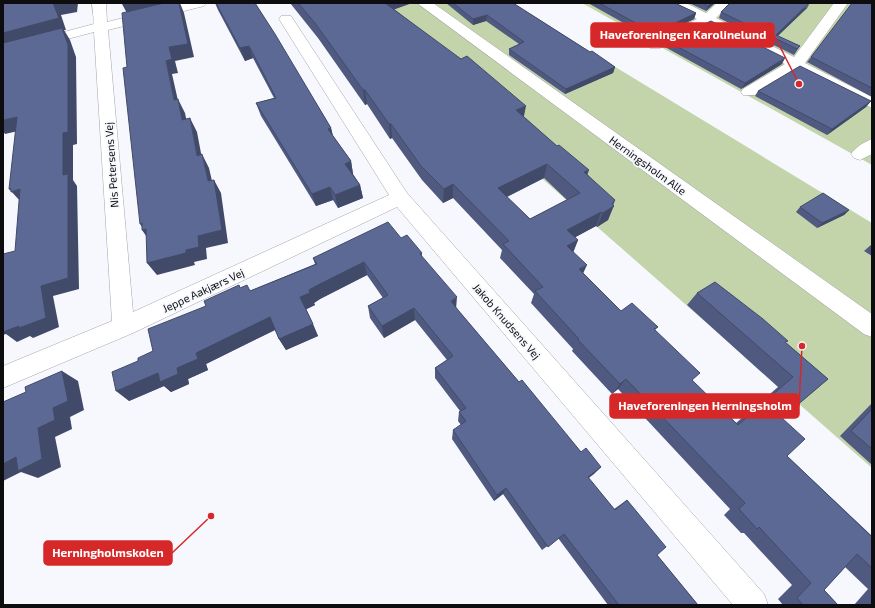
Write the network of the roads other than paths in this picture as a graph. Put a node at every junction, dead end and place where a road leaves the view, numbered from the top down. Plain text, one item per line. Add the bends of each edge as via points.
1 (99, 3) edge
2 (198, 3) edge
3 (424, 3) edge
4 (676, 3) edge
5 (724, 3) edge
6 (841, 3) edge
7 (286, 19) dead end
8 (708, 19) junction
9 (101, 26) junction
10 (656, 44) dead end
11 (3, 52) edge
12 (796, 64) junction
13 (749, 92) dead end
14 (872, 103) edge
15 (400, 198) junction
16 (125, 326) junction
17 (872, 327) edge
18 (3, 377) edge
19 (753, 605) edge

1 - 9 street, Nis Petersens Vej
2 - 9 street via 116,25
3 - 17 street, Herningsholm Alle
4 - 8 street
5 - 8 street
6 - 12 street
7 - 15 street, Jakob Knudsens Vej
8 - 10 street
8 - 12 street
9 - 11 street
9 - 16 street, Nis Petersens Vej via 122,317
12 - 13 street
12 - 14 street
15 - 16 street, Jeppe Aakjærs Vej
15 - 19 street, Jakob Knudsens Vej
16 - 18 street, Jeppe Aakjærs Vej

